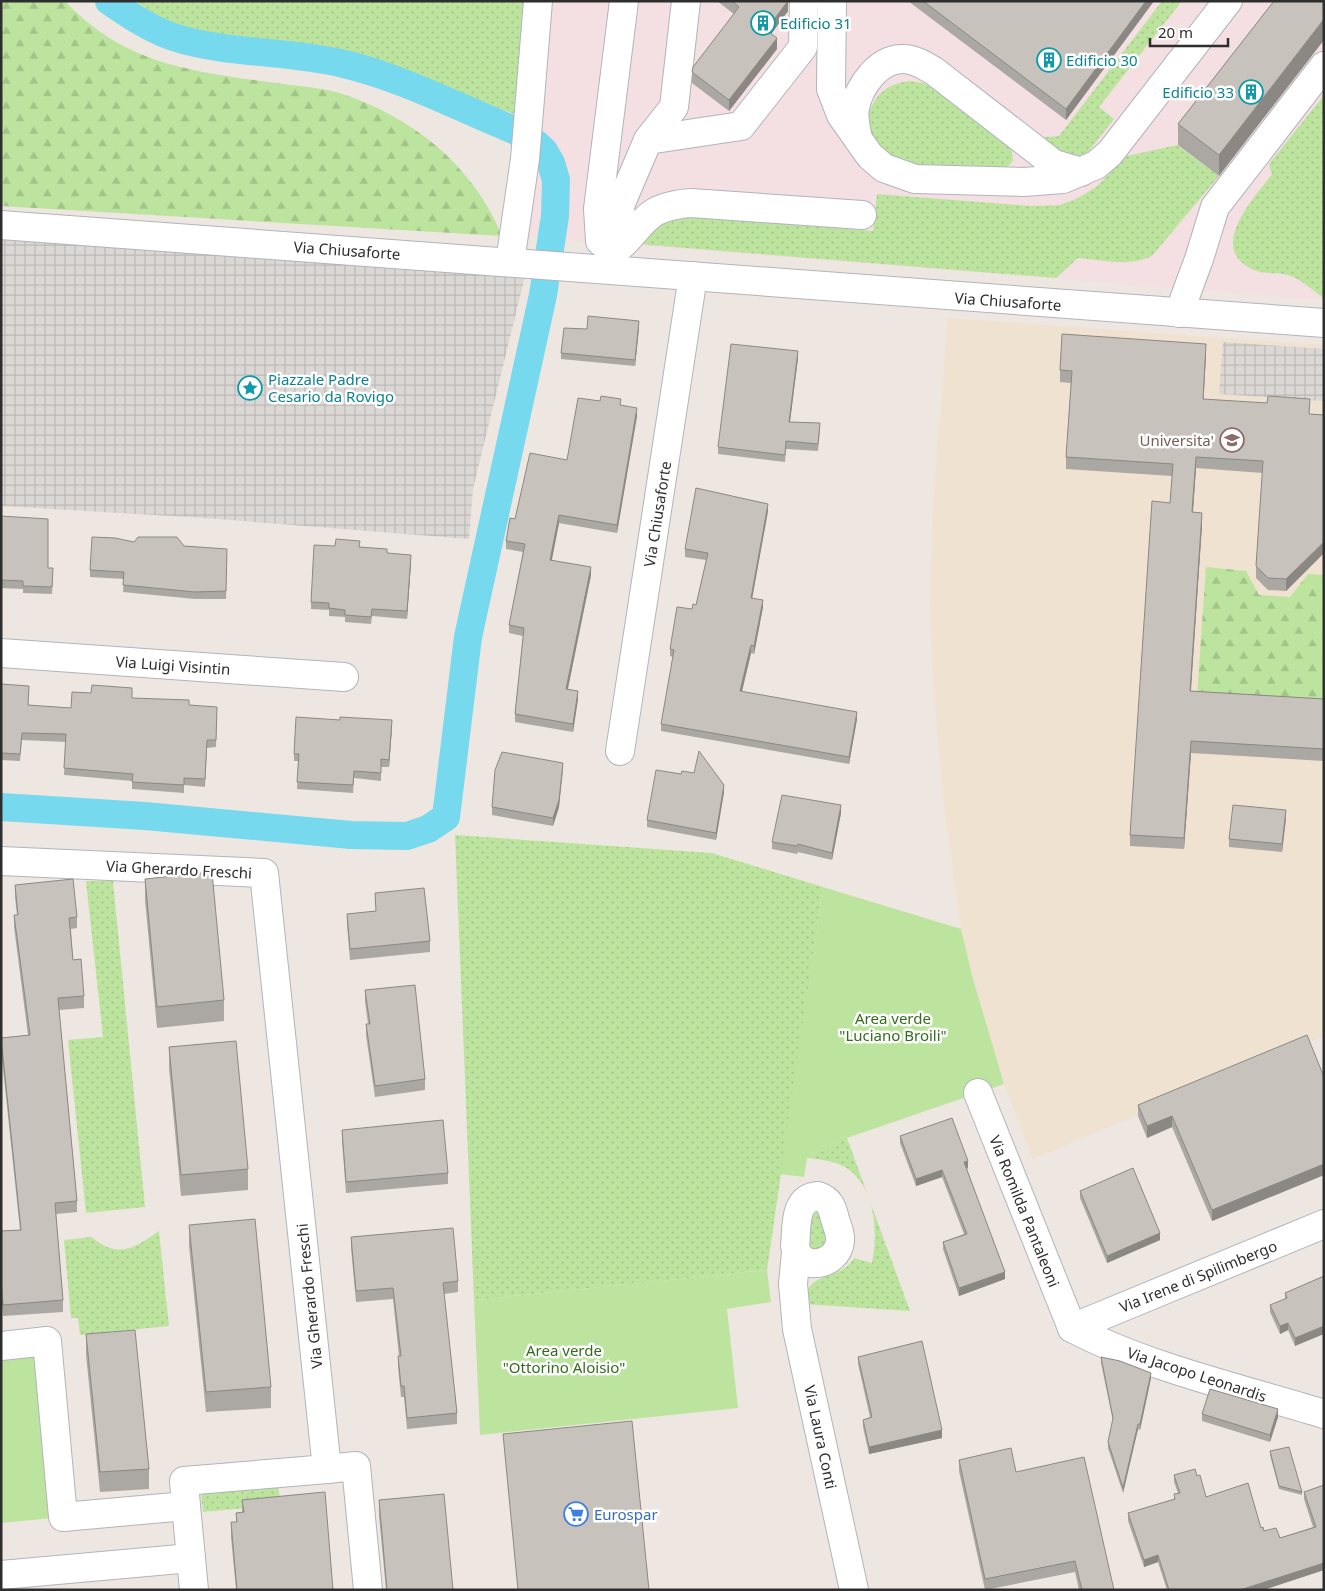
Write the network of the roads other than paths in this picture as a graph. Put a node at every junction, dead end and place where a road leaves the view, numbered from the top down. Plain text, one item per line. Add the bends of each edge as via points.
1 (538, 1) edge
2 (686, 1) edge
3 (804, 1) edge
4 (832, 1) edge
5 (1228, 1) edge
6 (620, 5) edge
7 (1324, 66) edge
8 (648, 140) junction
9 (858, 140) junction
10 (1080, 172) junction
11 (862, 215) dead end
12 (1, 225) edge
13 (612, 260) junction
14 (519, 263) junction
15 (693, 276) junction
16 (1179, 313) junction
17 (1324, 323) edge
18 (1, 653) edge
19 (344, 677) dead end
20 (620, 751) dead end
21 (1, 861) edge
22 (978, 1093) dead end
23 (1324, 1224) edge
24 (806, 1258) dead end
25 (1072, 1328) junction
26 (1, 1346) edge
27 (1324, 1414) edge
28 (327, 1469) junction
29 (186, 1506) junction
30 (191, 1558) junction
31 (1, 1575) edge
32 (194, 1590) edge
33 (368, 1590) edge
34 (854, 1590) edge

1 - 14 street
2 - 8 street via 674,107
3 - 8 street via 803,47 741,126
4 - 9 street via 831,89 841,115
5 - 10 street via 1110,153 1096,165
6 - 13 street via 598,210 600,241
7 - 16 street via 1215,207
8 - 13 street via 621,203
9 - 10 street via 884,168 916,179 1024,182 1063,179
9 - 10 street via 854,123 861,91 872,73 886,63 901,59 918,62 934,71 1054,164
11 - 13 street via 691,203 671,205 648,216
12 - 14 street, Via Chiusaforte
13 - 14 street, Via Chiusaforte via 558,266
13 - 15 street, Via Chiusaforte
15 - 16 street, Via Chiusaforte
15 - 20 street, Via Chiusaforte
16 - 17 street, Via Chiusaforte
18 - 19 street, Via Luigi Visintin
21 - 28 street, Via Gherardo Freschi via 264,873
22 - 25 street, Via Romilda Pantaleoni
23 - 25 street, Via Irene di Spilimbergo
24 - 34 street, Via Laura Conti via 793,1284 797,1329
25 - 27 street, Via Jacopo Leonardis via 1158,1363
26 - 29 street via 47,1341 63,1517
28 - 29 street via 184,1481
28 - 33 street via 356,1466
29 - 30 street
30 - 31 street
30 - 32 street

